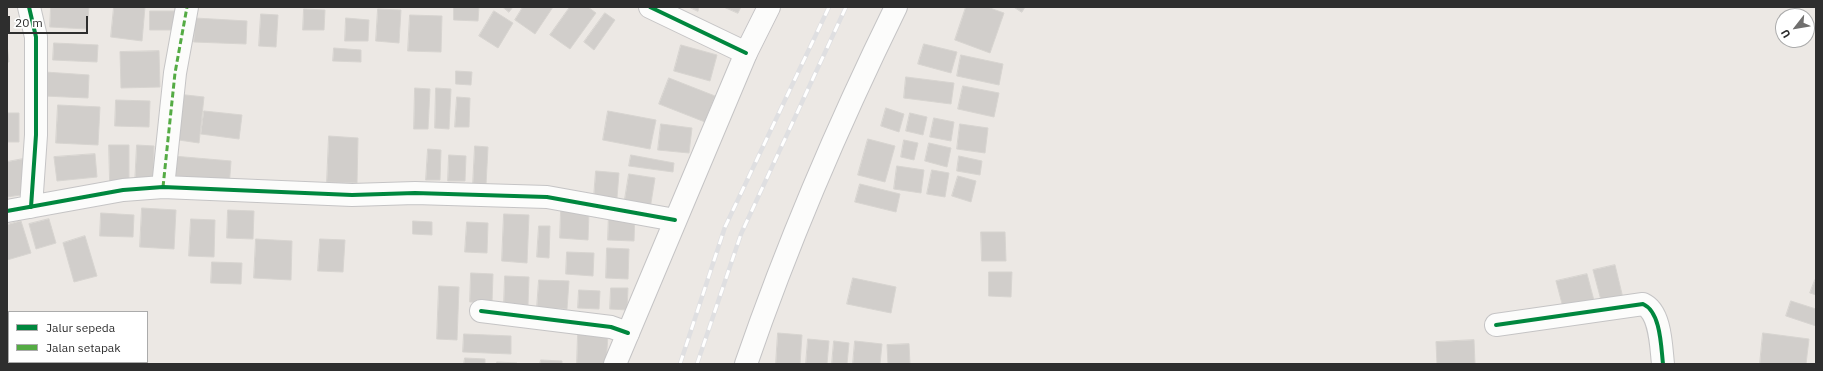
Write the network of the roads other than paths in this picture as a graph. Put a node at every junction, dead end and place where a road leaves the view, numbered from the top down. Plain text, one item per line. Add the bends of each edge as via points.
1 (28, 7) edge
2 (187, 7) edge
3 (650, 7) edge
4 (769, 7) edge
5 (896, 7) edge
6 (746, 53) junction
7 (163, 187) junction
8 (31, 207) junction
9 (7, 211) edge
10 (674, 220) junction
11 (481, 311) dead end
12 (1496, 325) dead end
13 (628, 333) junction
14 (615, 364) edge
15 (746, 364) edge
16 (1663, 364) edge

1 - 8 street via 34,25 36,44 36,135
2 - 7 street via 175,73
3 - 6 street
4 - 6 street
5 - 15 street via 776,277
6 - 10 street
7 - 8 street via 122,190
7 - 10 street via 352,195 414,193 547,197
8 - 9 street
10 - 13 street
11 - 13 street via 611,327
12 - 16 street via 1643,304 1650,307 1655,317
13 - 14 street

